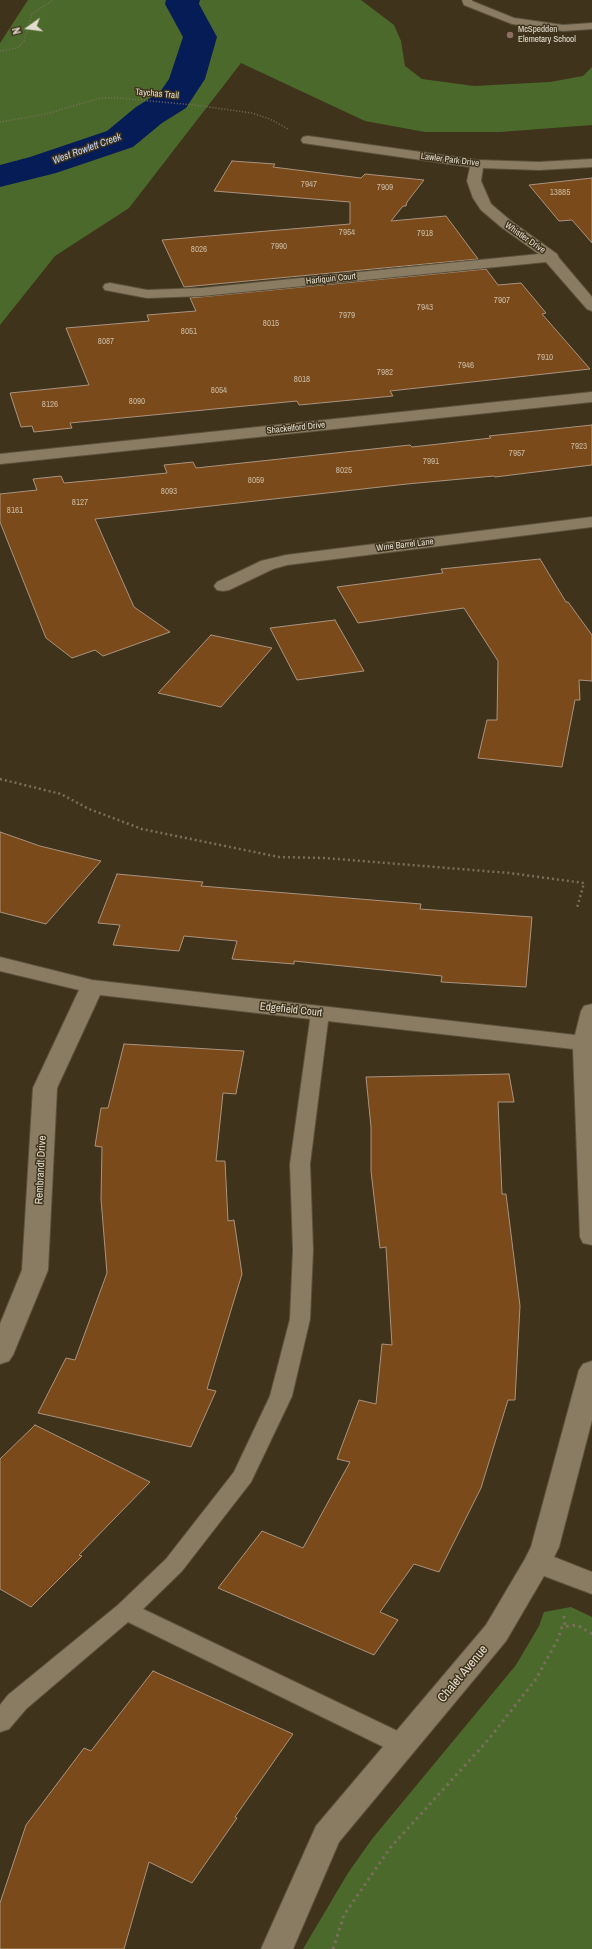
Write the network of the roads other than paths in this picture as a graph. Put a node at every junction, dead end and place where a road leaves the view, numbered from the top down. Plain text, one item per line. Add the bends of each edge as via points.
1 (467, 0) edge
2 (592, 26) edge
3 (308, 140) road end
4 (592, 163) edge
5 (477, 164) junction
6 (552, 257) junction
7 (110, 286) dead end
8 (592, 306) edge
9 (592, 397) edge
10 (0, 459) edge
11 (587, 523) edge
12 (592, 539) edge
13 (223, 586) dead end
14 (0, 964) edge
15 (92, 987) junction
16 (592, 1011) edge
17 (320, 1013) junction
18 (584, 1043) junction
19 (592, 1236) edge
20 (0, 1355) edge
21 (592, 1370) edge
22 (538, 1562) junction
23 (592, 1583) edge
24 (126, 1611) junction
25 (0, 1722) edge
26 (403, 1745) junction
27 (277, 1949) edge

1 - 2 lane via 467,3 512,22 563,28
3 - 5 street, Lawler Park Drive
4 - 5 street, Lawler Park Drive via 539,166
5 - 6 street, Whistler Drive via 474,181 486,207
6 - 7 street, Harliquin Court via 202,292 147,294
6 - 8 street, Whistler Drive
9 - 10 street, Shackelford Drive
11 - 12 street
11 - 13 street, Wine Barrel Lane via 286,560 267,565
14 - 15 street, Edgefield Court
15 - 17 street, Edgefield Court
15 - 20 street, Rembrandt Drive via 45,1088 35,1270
16 - 18 street
17 - 18 street, Edgefield Court
17 - 24 lane via 300,1164 303,1250 300,1319 280,1396 243,1476 174,1565
18 - 19 street
21 - 22 street, Chalet Avenue via 545,1547
22 - 23 street
22 - 26 street, Chalet Avenue via 496,1633
24 - 25 lane via 17,1702
24 - 26 lane
26 - 27 street, Chalet Avenue via 327,1835

